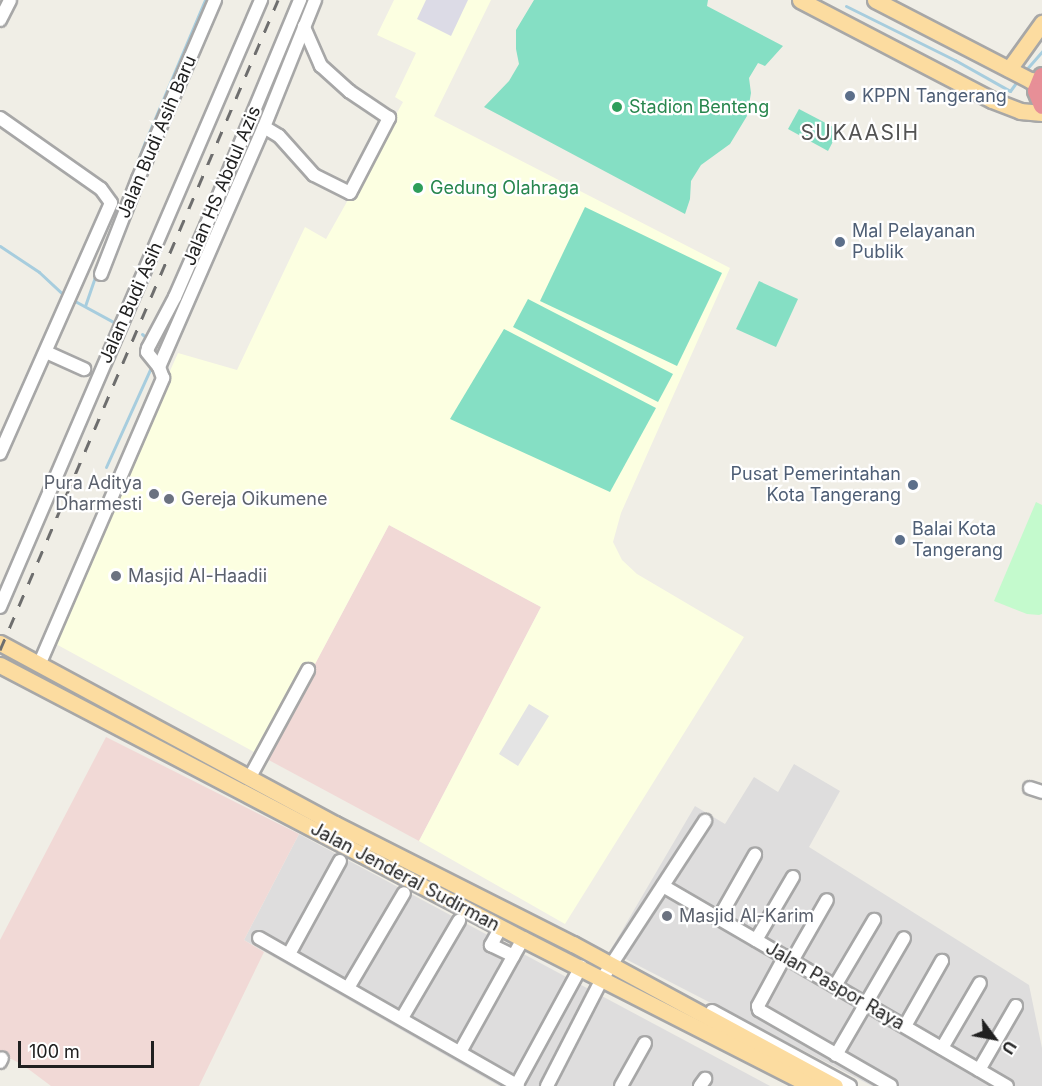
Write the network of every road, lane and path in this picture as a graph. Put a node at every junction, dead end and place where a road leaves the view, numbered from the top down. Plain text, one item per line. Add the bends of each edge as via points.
1 (215, 0) edge
2 (261, 0) edge
3 (300, 0) edge
4 (800, 0) edge
5 (875, 0) edge
6 (311, 2) edge
7 (828, 7) edge
8 (1042, 23) edge
9 (304, 27) junction
10 (1012, 70) junction
11 (1038, 81) edge
12 (1042, 106) edge
13 (1042, 113) edge
14 (0, 118) edge
15 (264, 127) junction
16 (212, 229) junction
17 (101, 274) dead end
18 (171, 320) junction
19 (46, 352) junction
20 (154, 360) junction
21 (84, 369) dead end
22 (0, 454) edge
23 (0, 606) edge
24 (0, 643) edge
25 (0, 665) edge
26 (39, 665) junction
27 (308, 670) dead end
28 (250, 777) junction
29 (705, 820) dead end
30 (755, 855) dead end
31 (340, 861) dead end
32 (793, 877) dead end
33 (663, 886) junction
34 (404, 893) dead end
35 (827, 900) dead end
36 (719, 918) junction
37 (874, 920) dead end
38 (459, 921) dead end
39 (501, 927) junction
40 (259, 938) dead end
41 (904, 938) dead end
42 (523, 939) junction
43 (756, 940) junction
44 (289, 954) junction
45 (514, 956) junction
46 (788, 958) junction
47 (942, 961) dead end
48 (611, 965) junction
49 (580, 967) junction
50 (602, 979) junction
51 (980, 983) dead end
52 (835, 986) junction
53 (348, 988) junction
54 (666, 996) junction
55 (866, 1004) junction
56 (1016, 1006) dead end
57 (402, 1018) junction
58 (904, 1026) junction
59 (645, 1043) dead end
60 (942, 1048) junction
61 (460, 1052) junction
62 (836, 1055) junction
63 (979, 1070) junction
64 (517, 1086) edge
65 (547, 1086) edge
66 (621, 1086) edge
67 (812, 1086) edge
68 (835, 1086) edge
69 (850, 1086) edge
70 (891, 1086) edge
71 (1007, 1086) edge

1 - 17 street, Jalan Budi Asih Baru
2 - 23 street, Jalan Budi Asih
3 - 16 street, Jalan HS Abdul Azis
4 - 7 main road
5 - 10 main road
6 - 9 street
7 - 13 main road via 992,100 1020,111
8 - 10 main road
9 - 15 street
9 - 15 street via 321,66 349,92 389,118 350,193 314,175 279,136
10 - 11 main road
11 - 12 highway via 1036,97
14 - 19 street via 101,189 111,203
15 - 16 street
16 - 18 street
18 - 20 street
18 - 20 street
19 - 21 street
19 - 22 street
20 - 26 street via 163,378
24 - 26 main road, Jalan Jenderal Sudirman
25 - 39 main road, Jalan Jenderal Sudirman
26 - 28 main road, Jalan Jenderal Sudirman
27 - 28 street
28 - 48 main road, Jalan Jenderal Sudirman
29 - 33 street
30 - 36 street
31 - 44 street
32 - 43 street
33 - 36 street, Jalan Paspor Raya
33 - 48 street
34 - 53 street
35 - 46 street
36 - 43 street, Jalan Paspor Raya
37 - 52 street
38 - 57 street
39 - 42 main road, Jalan Jenderal Sudirman
39 - 45 street via 491,945
40 - 44 street
41 - 55 street
42 - 45 street
42 - 49 main road, Jalan Jenderal Sudirman
43 - 46 street, Jalan Paspor Raya
44 - 53 street
45 - 61 street
46 - 52 street, Jalan Paspor Raya
46 - 62 street via 758,1008
47 - 58 street
48 - 50 street
48 - 54 main road, Jalan Jenderal Sudirman
49 - 50 main road, Jalan Jenderal Sudirman
49 - 64 street
50 - 65 street
50 - 67 main road, Jalan Jenderal Sudirman
51 - 60 street
52 - 55 street, Jalan Paspor Raya
53 - 57 street
54 - 68 main road, Jalan Jenderal Sudirman
54 - 69 street, Jalan Jenderal Sudirman via 710,1010
55 - 58 street, Jalan Paspor Raya
55 - 62 street
56 - 63 street
57 - 61 street
58 - 60 street, Jalan Paspor Raya
59 - 66 street
60 - 63 street, Jalan Paspor Raya
61 - 64 street
62 - 70 street
63 - 71 street, Jalan Paspor Raya

